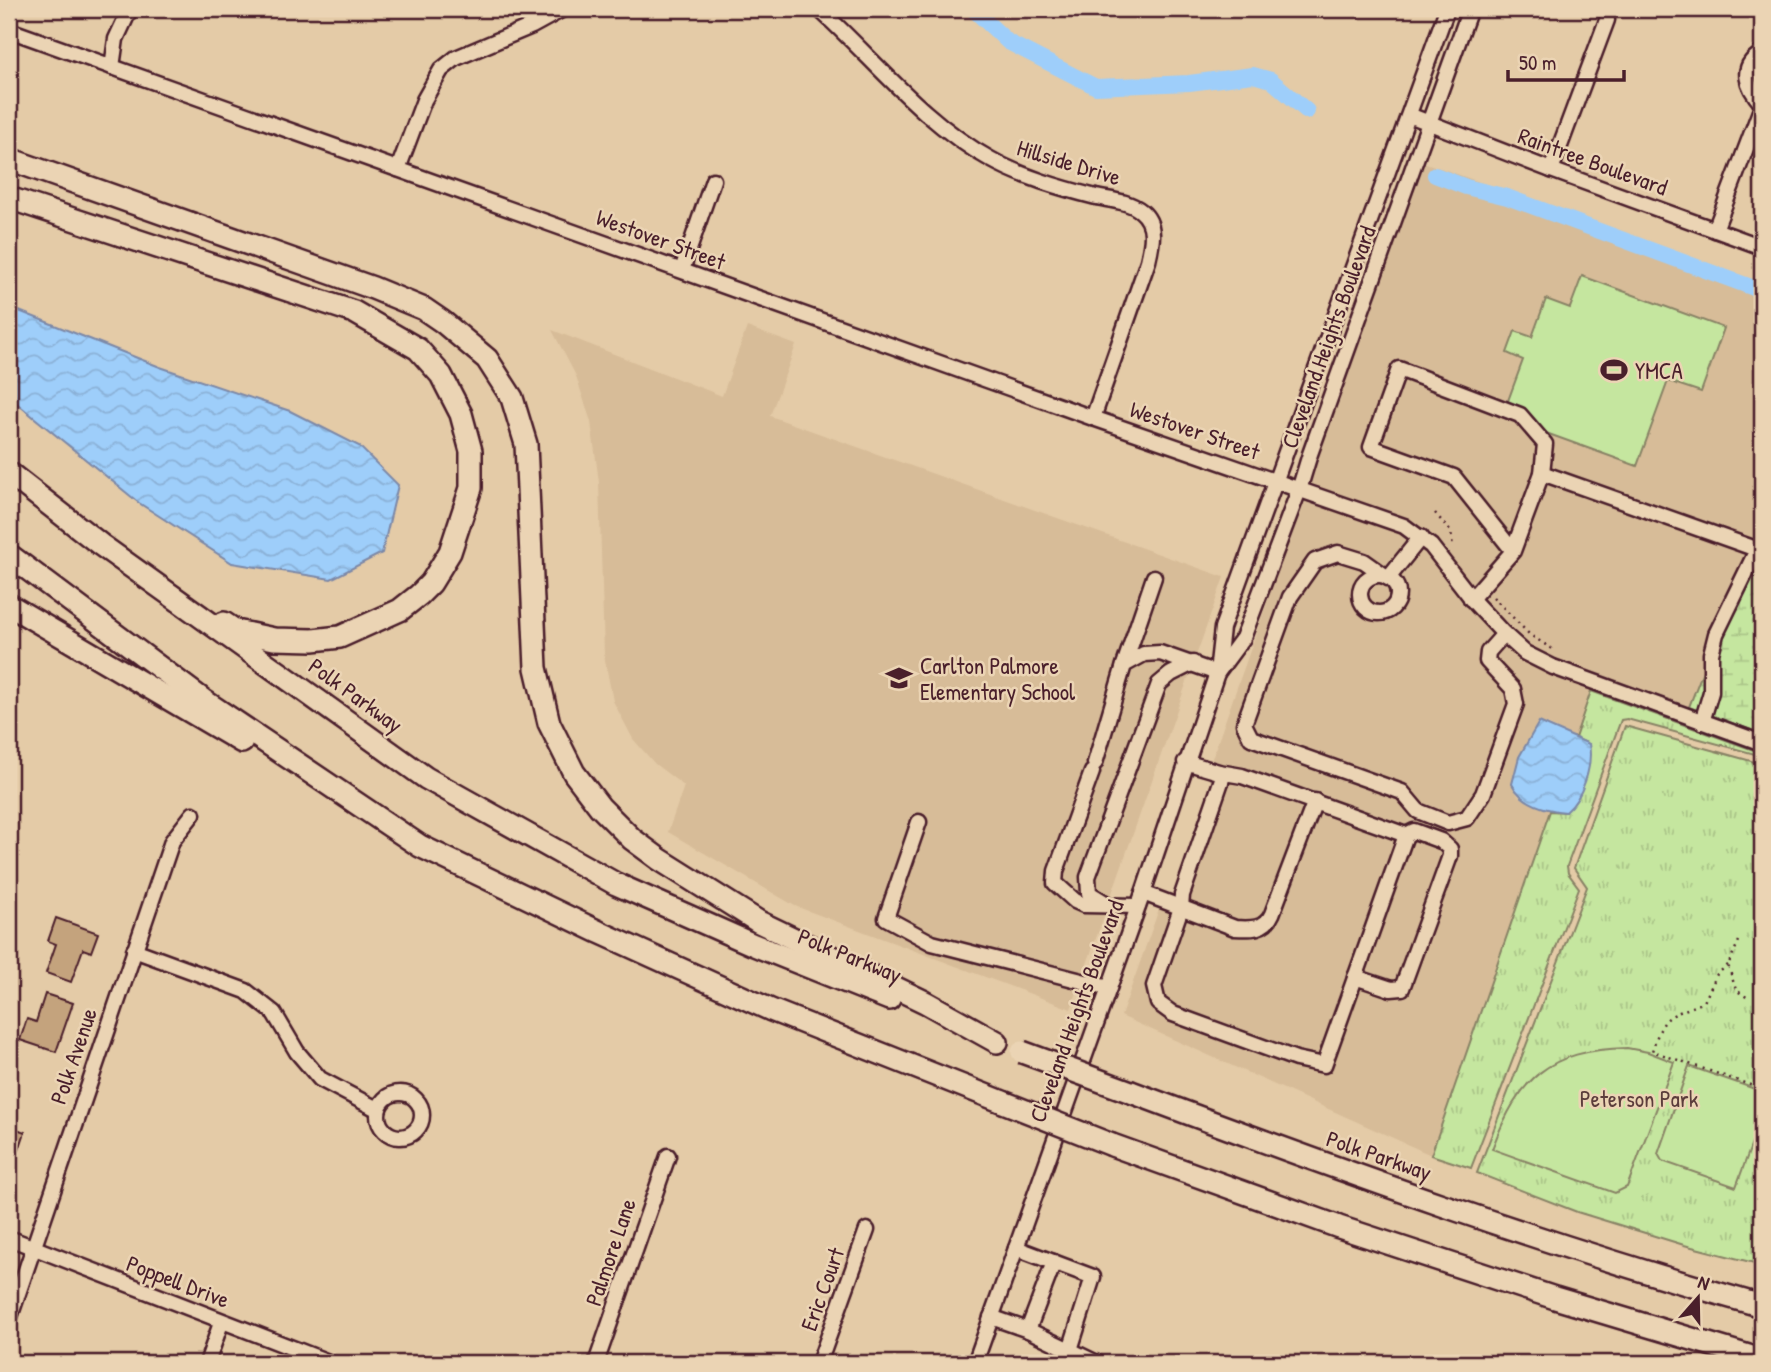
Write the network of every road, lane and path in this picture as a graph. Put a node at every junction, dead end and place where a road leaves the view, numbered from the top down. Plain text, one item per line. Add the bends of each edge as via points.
1 (130, 9) edge
2 (563, 9) edge
3 (819, 9) edge
4 (1447, 9) edge
5 (1470, 9) edge
6 (1607, 20) dead end
7 (9, 30) edge
8 (1762, 53) edge
9 (112, 67) junction
10 (1762, 105) edge
11 (1409, 115) junction
12 (1429, 123) junction
13 (9, 159) edge
14 (398, 169) junction
15 (1551, 170) junction
16 (713, 180) dead end
17 (9, 198) edge
18 (1715, 230) junction
19 (1762, 247) edge
20 (682, 270) junction
21 (1093, 418) junction
22 (9, 473) edge
23 (1542, 474) junction
24 (1276, 482) junction
25 (1299, 490) junction
26 (1421, 537) junction
27 (102, 545) junction
28 (1761, 548) edge
29 (1513, 551) junction
30 (9, 555) edge
31 (1154, 577) dead end
32 (1471, 599) junction
33 (9, 605) edge
34 (1504, 634) junction
35 (1193, 663) junction
36 (1124, 665) junction
37 (1217, 673) junction
38 (1702, 722) junction
39 (1762, 743) edge
40 (1185, 762) junction
41 (1224, 773) junction
42 (1315, 801) junction
43 (193, 814) dead end
44 (919, 822) dead end
45 (1406, 835) junction
46 (420, 846) junction
47 (1141, 900) junction
48 (1107, 904) junction
49 (1181, 908) junction
50 (1739, 941) dead end
51 (134, 950) junction
52 (1728, 965) junction
53 (1355, 977) junction
54 (1110, 988) junction
55 (1748, 998) dead end
56 (997, 1042) junction
57 (1762, 1089) edge
58 (377, 1109) dead end
59 (668, 1156) dead end
60 (867, 1230) dead end
61 (9, 1238) edge
62 (32, 1248) junction
63 (1016, 1248) junction
64 (1054, 1262) junction
65 (1762, 1306) edge
66 (991, 1317) junction
67 (9, 1320) edge
68 (221, 1323) junction
69 (1028, 1330) junction
70 (1070, 1350) junction
71 (1762, 1360) edge
72 (207, 1363) edge
73 (331, 1363) edge
74 (596, 1363) edge
75 (820, 1363) edge
76 (975, 1363) edge
77 (1097, 1363) edge

1 - 9 street via 116,39
2 - 14 street via 456,58 441,70 424,100
3 - 21 street, Hillside Drive via 915,105 958,140 1015,171 1127,204 1144,214 1153,237 1148,261
4 - 11 street, Cleveland Heights Boulevard
5 - 12 street, Cleveland Heights Boulevard
6 - 15 street
7 - 9 street, Westover Street
8 - 10 street via 1751,62 1747,83
9 - 14 street, Westover Street
10 - 18 street
11 - 12 street, Raintree Boulevard
11 - 24 street, Cleveland Heights Boulevard
12 - 15 street, Raintree Boulevard
12 - 25 street, Cleveland Heights Boulevard
13 - 56 highway via 424,309 487,359 512,398 526,444 536,668 549,723 574,773 600,807 659,859 759,922
14 - 20 street, Westover Street
15 - 18 street, Raintree Boulevard
16 - 20 street
17 - 27 highway via 354,312 418,349 441,375 461,414 471,451 471,488 461,522 431,583 400,610 340,637 274,639 236,631
18 - 19 street, Raintree Boulevard
20 - 21 street, Westover Street
21 - 24 street, Westover Street
22 - 27 highway, Polk Parkway
23 - 28 street
23 - 29 street
23 - 29 street via 1545,444 1520,415 1399,369 1371,447 1454,477
24 - 25 street, Westover Street
24 - 37 street, Cleveland Heights Boulevard via 1222,628
25 - 26 street, Westover Street via 1404,526
25 - 37 street, Cleveland Heights Boulevard via 1243,638
26 - 32 street
26 - 34 street via 1388,578 1364,561 1338,553 1315,561 1290,597 1258,685 1244,724 1251,738 1402,792 1418,811 1448,823 1467,818 1483,794 1516,704 1513,689 1487,661 1488,652
27 - 56 highway, Polk Parkway via 426,778 616,884
28 - 38 street via 1716,634 1711,692
29 - 32 street
30 - 46 highway via 202,700
31 - 36 street
32 - 34 street
33 - 46 highway
34 - 38 street via 1525,653 1553,667
35 - 36 street via 1160,653 1144,654
35 - 37 street
35 - 48 street via 1158,684 1088,877 1089,893
36 - 48 street via 1055,883 1084,905
37 - 40 street, Cleveland Heights Boulevard
38 - 39 street
40 - 41 street
40 - 47 street, Cleveland Heights Boulevard
41 - 42 street
41 - 49 street
42 - 45 street
42 - 49 street via 1269,922 1251,930 1234,928
43 - 51 street, Polk Avenue via 172,841
44 - 54 street via 886,918 932,943
45 - 53 street
45 - 53 street via 1415,831 1441,841 1450,849 1450,856 1402,988
46 - 71 highway, bridge via 771,1010 1112,1145 1339,1227
47 - 48 street
47 - 49 street
47 - 54 street, Cleveland Heights Boulevard
49 - 53 street via 1154,986 1158,1003 1172,1014 1324,1065
50 - 52 path
51 - 58 street via 246,991 274,1013 320,1079
51 - 62 street, Polk Avenue
52 - 55 path via 1735,990
52 - 57 path via 1717,974 1704,1002 1673,1013 1659,1028 1651,1051
54 - 63 street, Cleveland Heights Boulevard
56 - 65 highway, Polk Parkway, bridge via 1325,1165
59 - 74 street, Palmore Lane
60 - 75 street, Eric Court
61 - 62 street, Poppell Drive
62 - 67 street, Polk Avenue
62 - 68 street, Poppell Drive
63 - 64 street
63 - 66 street, Cleveland Heights Boulevard
64 - 69 street
64 - 70 street via 1093,1277
66 - 69 street
66 - 76 street, Cleveland Heights Boulevard
68 - 72 street
68 - 73 street, Poppell Drive
69 - 70 street
70 - 77 street

